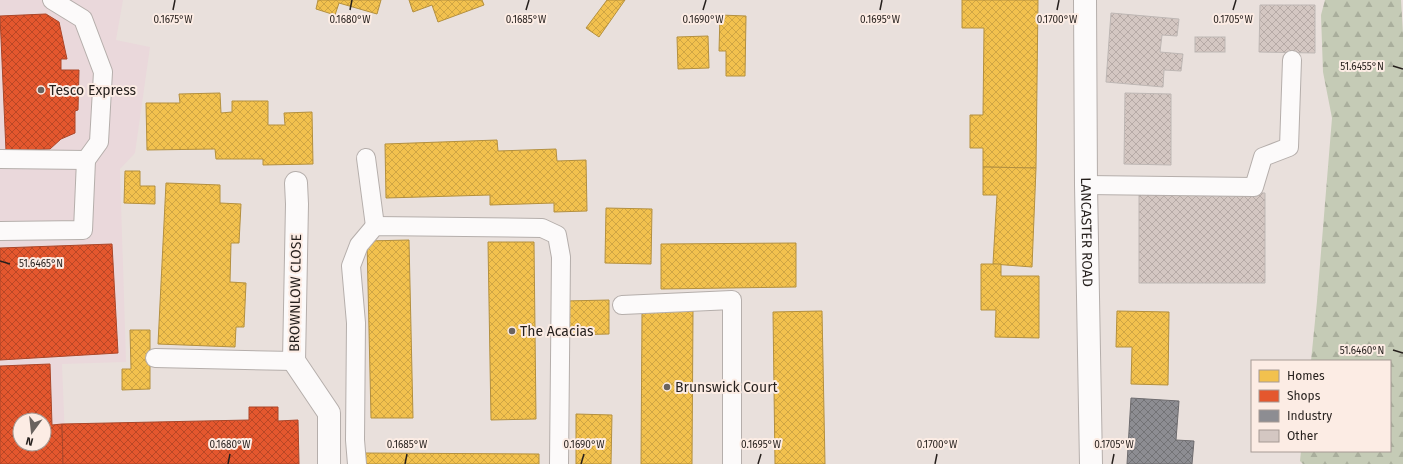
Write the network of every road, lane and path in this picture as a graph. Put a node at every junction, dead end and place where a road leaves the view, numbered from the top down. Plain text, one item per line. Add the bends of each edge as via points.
1 (52, 0) edge
2 (1085, 0) edge
3 (1292, 60) dead end
4 (366, 158) dead end
5 (0, 159) edge
6 (86, 160) junction
7 (296, 183) dead end
8 (1086, 185) junction
9 (375, 226) junction
10 (0, 231) edge
11 (622, 305) dead end
12 (155, 358) dead end
13 (294, 361) junction
14 (329, 464) edge
15 (357, 464) edge
16 (559, 464) edge
17 (732, 464) edge
18 (1091, 464) edge

1 - 6 lane via 83,19 103,72 99,142
2 - 8 street, LANCASTER ROAD
3 - 8 lane via 1289,147 1263,157 1254,187
4 - 9 lane
5 - 6 lane
6 - 10 lane via 83,230
7 - 13 street, BROWNLOW CLOSE
8 - 18 street, LANCASTER ROAD
9 - 15 lane via 359,245 352,266 356,323
9 - 16 lane via 542,228 557,235 561,257
11 - 17 lane via 732,300
12 - 13 lane
13 - 14 street, BROWNLOW CLOSE via 329,413

